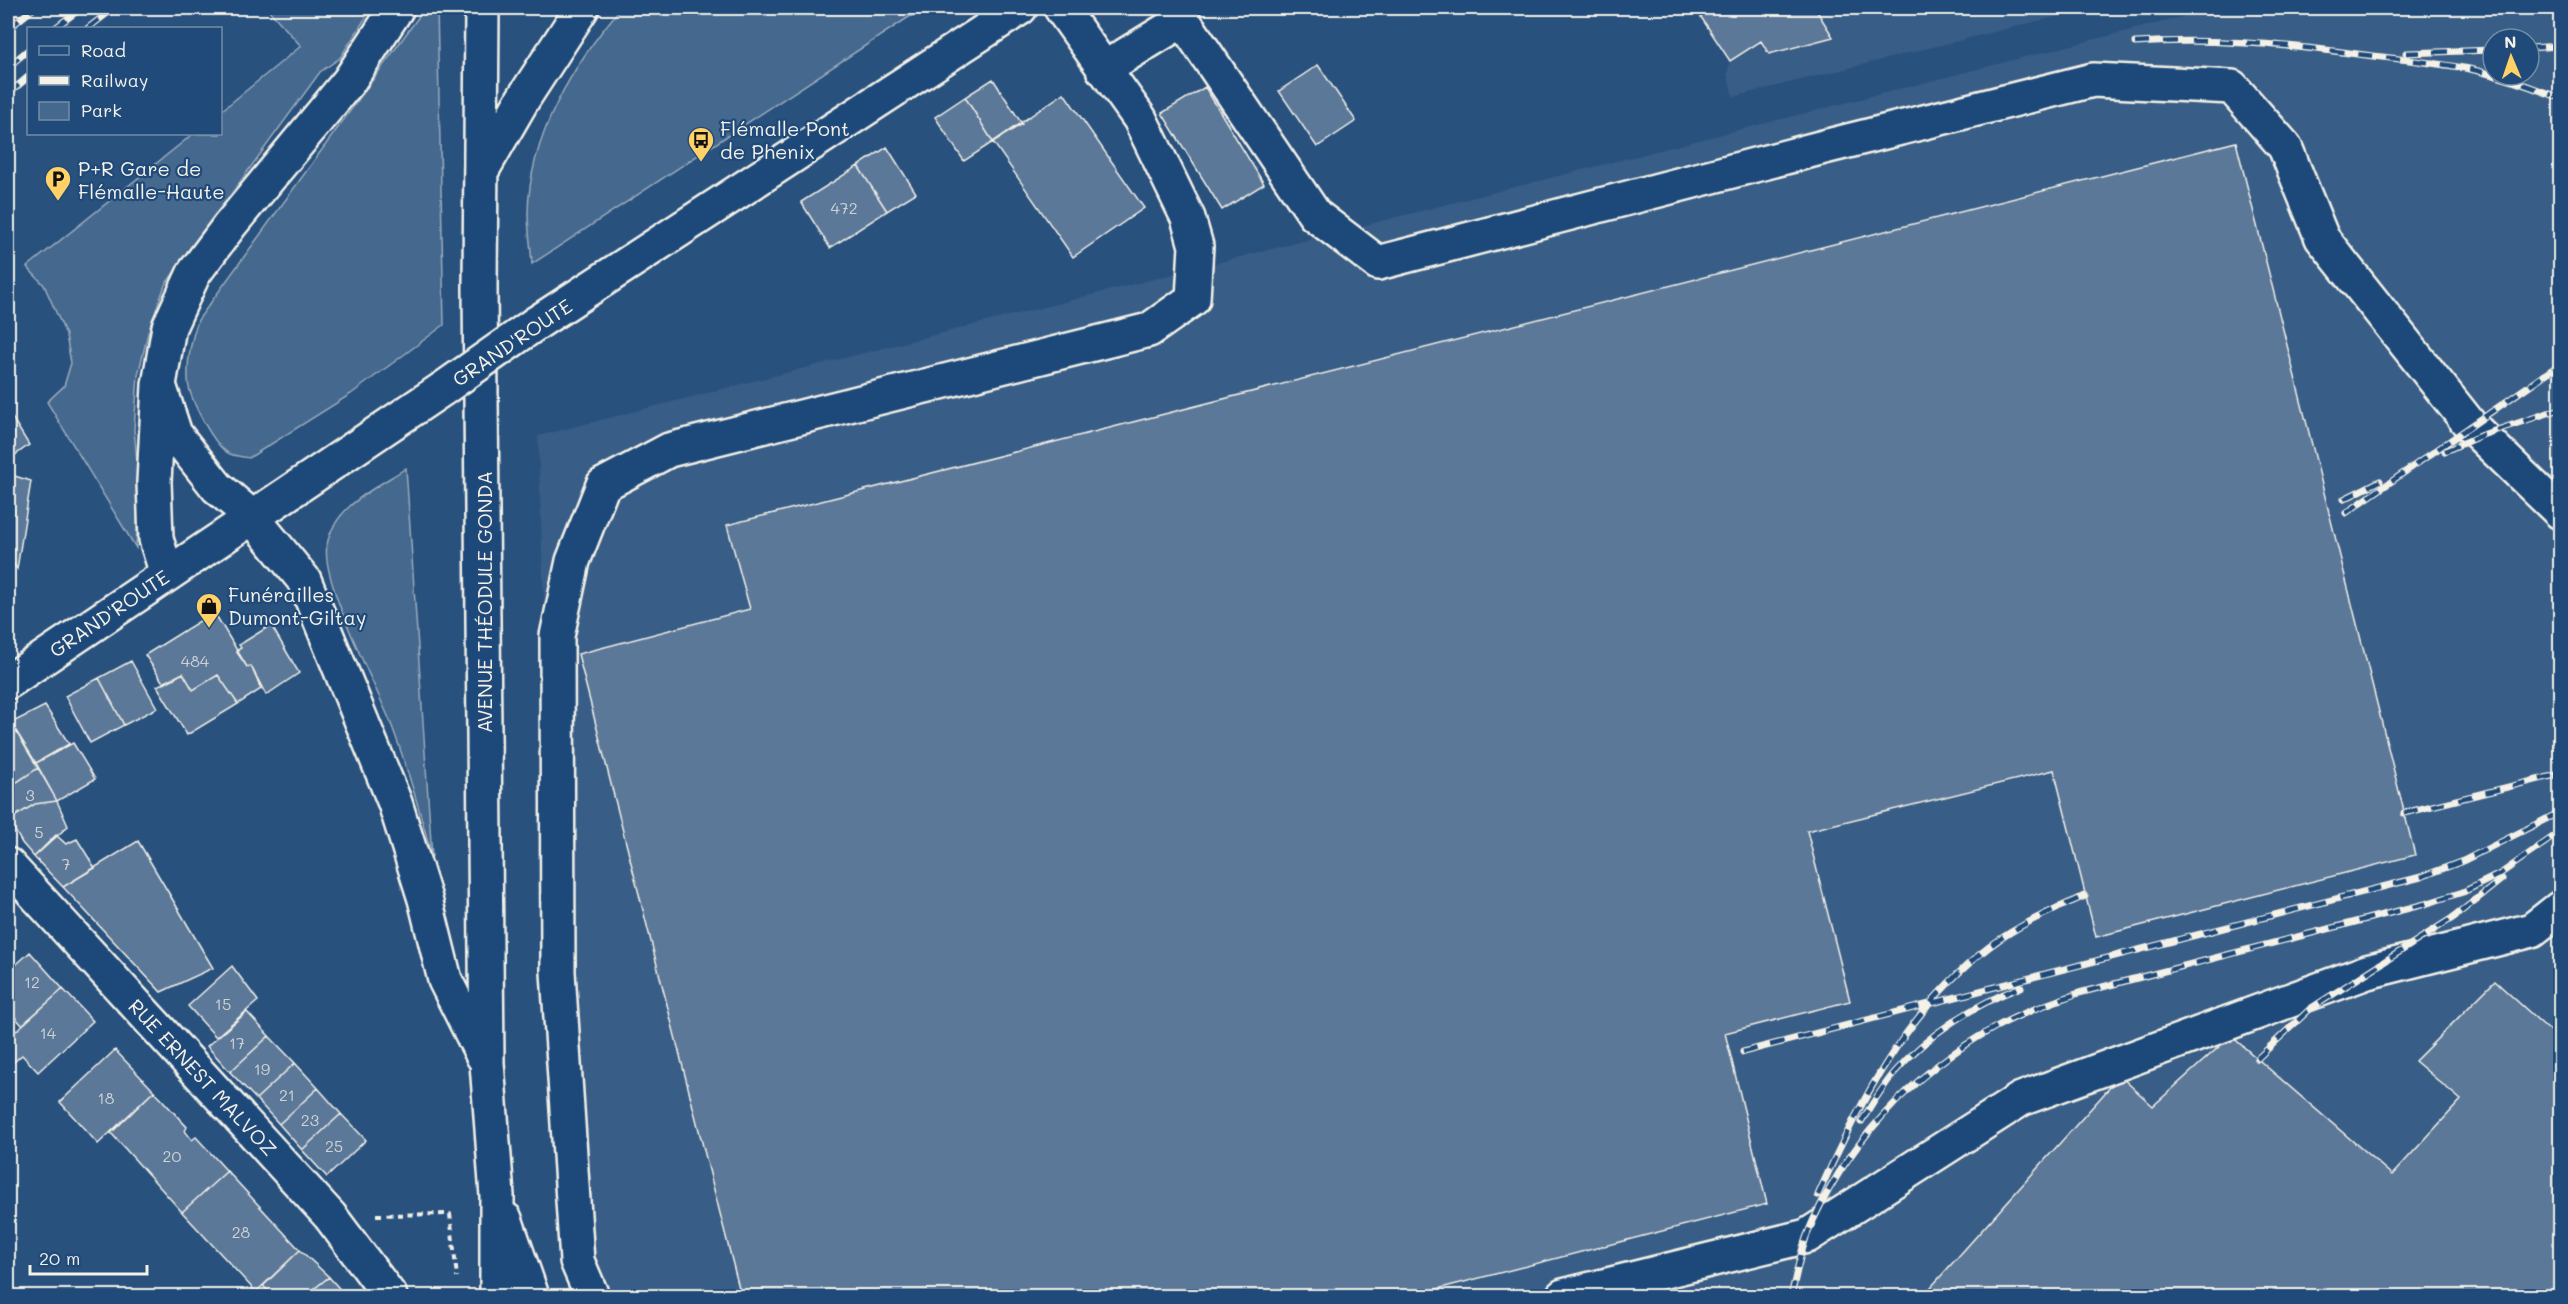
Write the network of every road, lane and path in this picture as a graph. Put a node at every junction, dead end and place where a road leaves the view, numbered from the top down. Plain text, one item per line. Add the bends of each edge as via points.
1 (397, 8) edge
2 (482, 8) edge
3 (582, 8) edge
4 (1061, 8) edge
5 (1010, 10) edge
6 (1103, 69) junction
7 (481, 172) junction
8 (159, 385) junction
9 (2560, 512) edge
10 (252, 517) junction
11 (167, 574) junction
12 (8, 682) edge
13 (8, 865) edge
14 (2560, 908) edge
15 (487, 1063) junction
16 (497, 1196) junction
17 (330, 1216) junction
18 (458, 1283) dead end
19 (390, 1296) edge
20 (497, 1296) edge
21 (532, 1296) edge
22 (592, 1296) edge
23 (1563, 1296) edge

1 - 8 main road via 349,81 194,273 169,327
2 - 7 main road, AVENUE THÉODULE GONDA
3 - 7 main road
4 - 6 main road
5 - 10 main road, GRAND'ROUTE, bridge via 535,324
6 - 9 main road via 1183,20 1314,215 1378,263 2093,80 2232,87 2285,147 2322,238 2471,426
6 - 22 main road via 1140,119 1188,218 1196,246 1192,299 1149,330 669,450 603,485 573,561 557,636 558,972 577,1261
7 - 15 main road, AVENUE THÉODULE GONDA
8 - 10 main road via 175,434 217,487
8 - 11 main road via 155,529
10 - 11 main road, GRAND'ROUTE
10 - 15 main road via 304,580 328,633 395,803 445,980
11 - 12 main road, GRAND'ROUTE
13 - 17 main road, RUE ERNEST MALVOZ
14 - 23 main road via 2532,930 2367,972 2021,1099 1807,1236
15 - 16 main road, AVENUE THÉODULE GONDA
16 - 20 main road, AVENUE THÉODULE GONDA
16 - 21 main road, AVENUE THÉODULE GONDA
17 - 18 path via 450,1214
17 - 19 main road, RUE ERNEST MALVOZ

